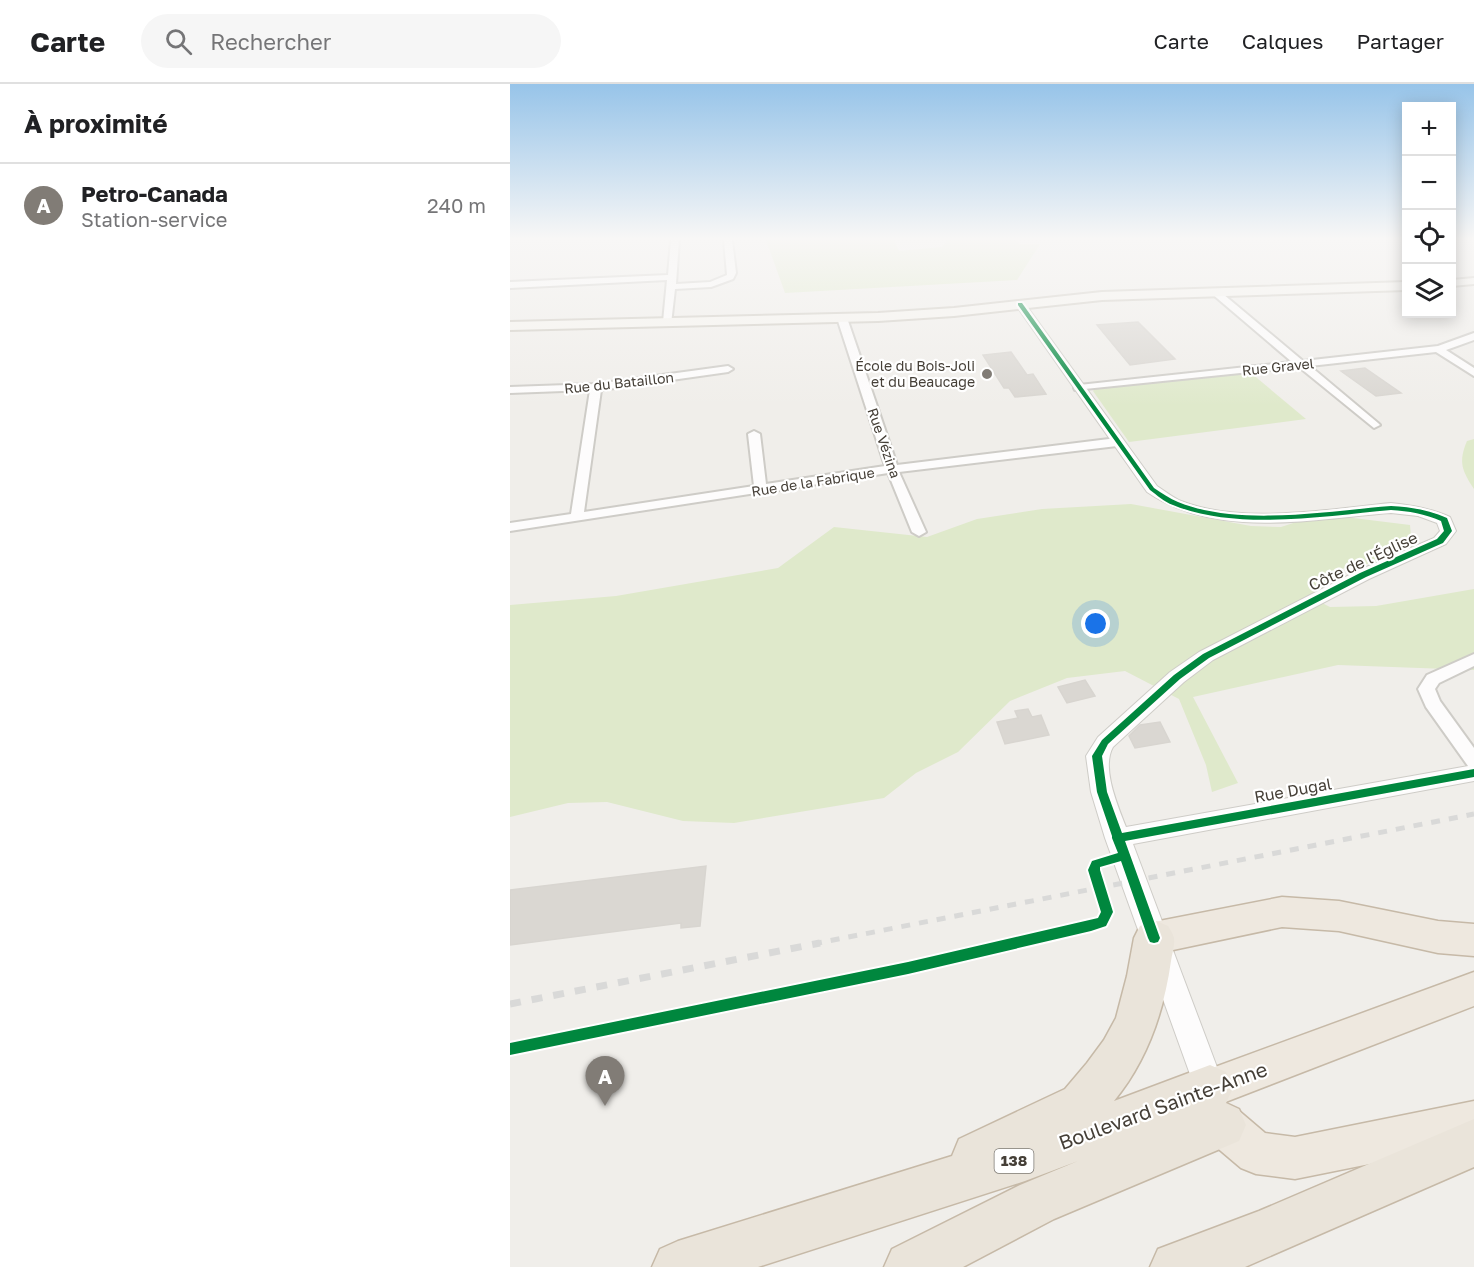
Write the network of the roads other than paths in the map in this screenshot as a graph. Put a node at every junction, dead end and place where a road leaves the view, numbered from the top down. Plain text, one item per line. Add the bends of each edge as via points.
1 (671, 295) edge
2 (1120, 295) edge
3 (1220, 295) edge
4 (1020, 304) junction
5 (842, 318) junction
6 (668, 322) junction
7 (510, 326) edge
8 (1474, 336) edge
9 (1438, 349) junction
10 (1301, 364) junction
11 (728, 369) dead end
12 (1474, 373) edge
13 (596, 387) junction
14 (1079, 388) junction
15 (510, 390) edge
16 (1374, 425) dead end
17 (754, 434) dead end
18 (1117, 442) junction
19 (892, 469) junction
20 (761, 491) junction
21 (577, 517) junction
22 (510, 527) edge
23 (919, 532) dead end
24 (1474, 659) edge
25 (1474, 761) edge
26 (1474, 773) edge
27 (1118, 837) junction
28 (1154, 938) junction
29 (1474, 940) edge
30 (1474, 989) edge
31 (1216, 1107) junction
32 (1474, 1122) edge
33 (1474, 1143) edge
34 (815, 1224) junction
35 (678, 1267) edge
36 (910, 1267) edge
37 (1176, 1267) edge

1 - 6 street
2 - 4 main road
3 - 10 street
4 - 5 main road via 920,315
4 - 14 street, Côte de l'Église
5 - 6 main road
5 - 19 street, Rue Vézina
6 - 7 main road
8 - 9 street, Rue Gravel
9 - 10 street, Rue Gravel
9 - 12 street
10 - 14 street, Rue Gravel
10 - 16 street
11 - 13 street, Rue du Bataillon
13 - 15 street, Rue du Bataillon
13 - 21 street
14 - 18 street, Côte de l'Église
17 - 20 street
18 - 19 street, Rue de la Fabrique
18 - 27 street, Côte de l'Église via 1163,500 1190,510 1249,518 1391,508 1432,514 1444,520 1448,531 1440,541 1363,575 1206,656 1105,742 1097,756 1097,771
19 - 20 street, Rue de la Fabrique
19 - 23 street, Rue Vézina
20 - 21 street, Rue de la Fabrique
21 - 22 street, Rue de la Fabrique
24 - 25 street via 1433,678 1426,689 1432,704
26 - 27 street, Rue Dugal
27 - 28 street, Côte de l'Église
28 - 29 highway via 1282,912 1339,916 1438,937
28 - 31 street, Côte de l'Église
28 - 34 highway via 1136,1023 1120,1055 1081,1105 999,1146
30 - 31 highway, Boulevard Sainte-Anne / 138
31 - 32 highway via 1256,1153 1295,1158
31 - 34 highway, Boulevard Sainte-Anne / 138 via 1025,1157
31 - 36 highway
33 - 37 highway via 1263,1235
34 - 35 highway, Boulevard Sainte-Anne / 138

